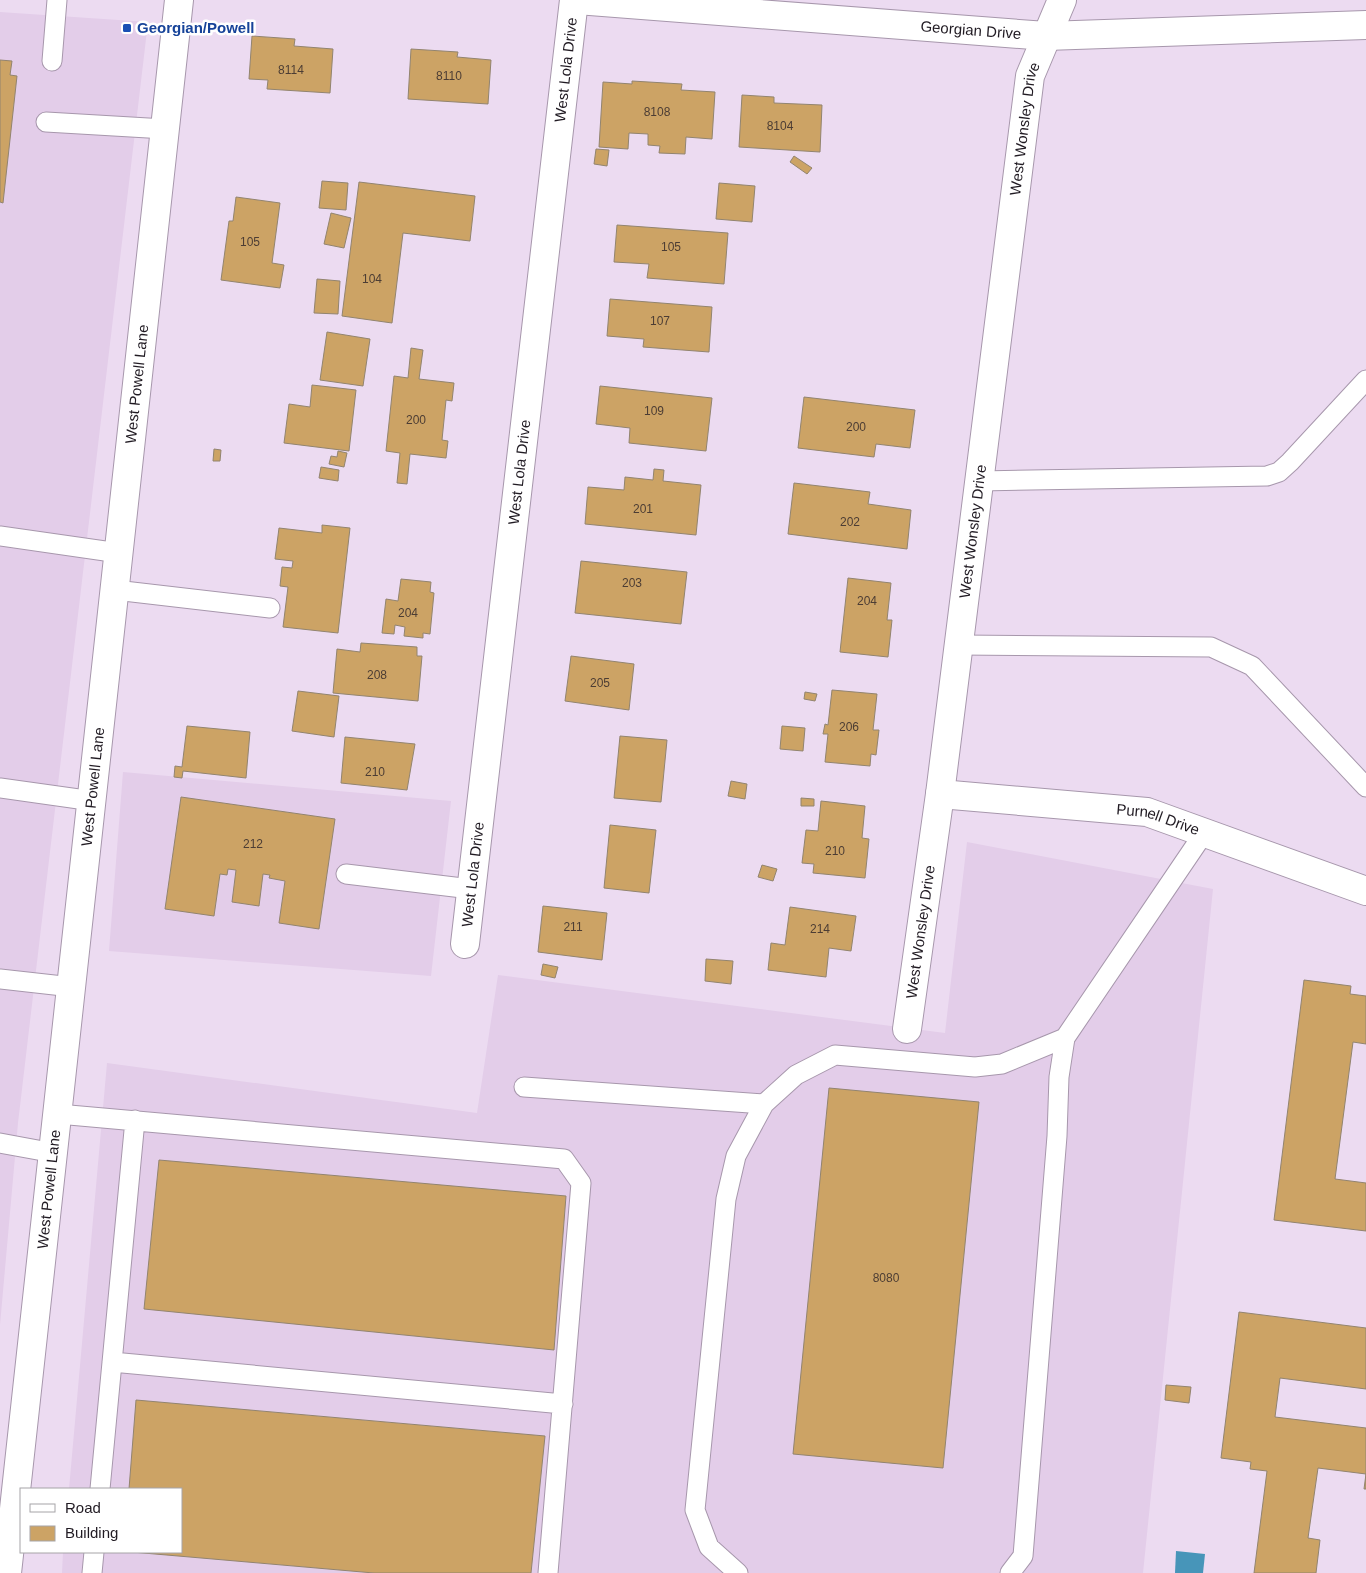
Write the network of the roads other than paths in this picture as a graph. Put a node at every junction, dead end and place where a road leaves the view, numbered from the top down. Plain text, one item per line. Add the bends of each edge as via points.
1 (57, 0) edge
2 (179, 0) edge
3 (575, 0) edge
4 (1062, 0) edge
5 (1366, 25) edge
6 (1046, 36) junction
7 (52, 61) dead end
8 (46, 122) dead end
9 (165, 129) junction
10 (1366, 380) edge
11 (979, 481) junction
12 (0, 536) edge
13 (119, 553) junction
14 (116, 590) junction
15 (270, 608) dead end
16 (959, 644) junction
17 (1366, 787) edge
18 (0, 788) edge
19 (940, 794) junction
20 (93, 801) junction
21 (1204, 832) junction
22 (346, 874) dead end
23 (471, 889) junction
24 (1366, 891) edge
25 (464, 944) dead end
26 (0, 979) edge
27 (72, 987) junction
28 (907, 1029) dead end
29 (1065, 1038) junction
30 (524, 1087) dead end
31 (764, 1104) junction
32 (58, 1114) junction
33 (135, 1120) junction
34 (0, 1143) edge
35 (54, 1153) junction
36 (112, 1362) junction
37 (563, 1404) junction
38 (100, 1488) edge
39 (94, 1553) edge
40 (6, 1573) edge
41 (92, 1573) edge
42 (548, 1573) edge
43 (738, 1573) edge
44 (1010, 1573) edge

1 - 7 lane
2 - 9 street, West Powell Lane
3 - 6 street, Georgian Drive
3 - 23 street, West Lola Drive
4 - 6 street, West Wonsley Drive
5 - 6 street, Georgian Drive
6 - 11 street, West Wonsley Drive via 1030,76
8 - 9 lane
9 - 13 street, West Powell Lane
10 - 11 lane via 1290,462 1279,472 1267,476
11 - 16 street, West Wonsley Drive
12 - 13 lane
13 - 14 street, West Powell Lane
14 - 15 lane
14 - 20 street, West Powell Lane
16 - 17 lane via 1211,647 1252,666
16 - 19 street, West Wonsley Drive
18 - 20 lane
19 - 21 street, Purnell Drive via 1147,812
19 - 28 street, West Wonsley Drive
20 - 27 street, West Powell Lane
21 - 24 street, Purnell Drive
21 - 29 lane
22 - 23 lane
23 - 25 street, West Lola Drive
26 - 27 lane
27 - 32 street, West Powell Lane
29 - 31 lane via 1002,1064 975,1067 835,1055 796,1075
29 - 44 lane via 1059,1077 1023,1556
30 - 31 lane
31 - 43 lane via 736,1156 726,1199 695,1510 709,1547
32 - 33 lane
32 - 35 street, West Powell Lane
33 - 36 lane
33 - 37 lane via 564,1159 581,1183
34 - 35 lane
35 - 40 street, West Powell Lane
36 - 37 lane
36 - 38 lane
37 - 42 lane
39 - 41 lane

